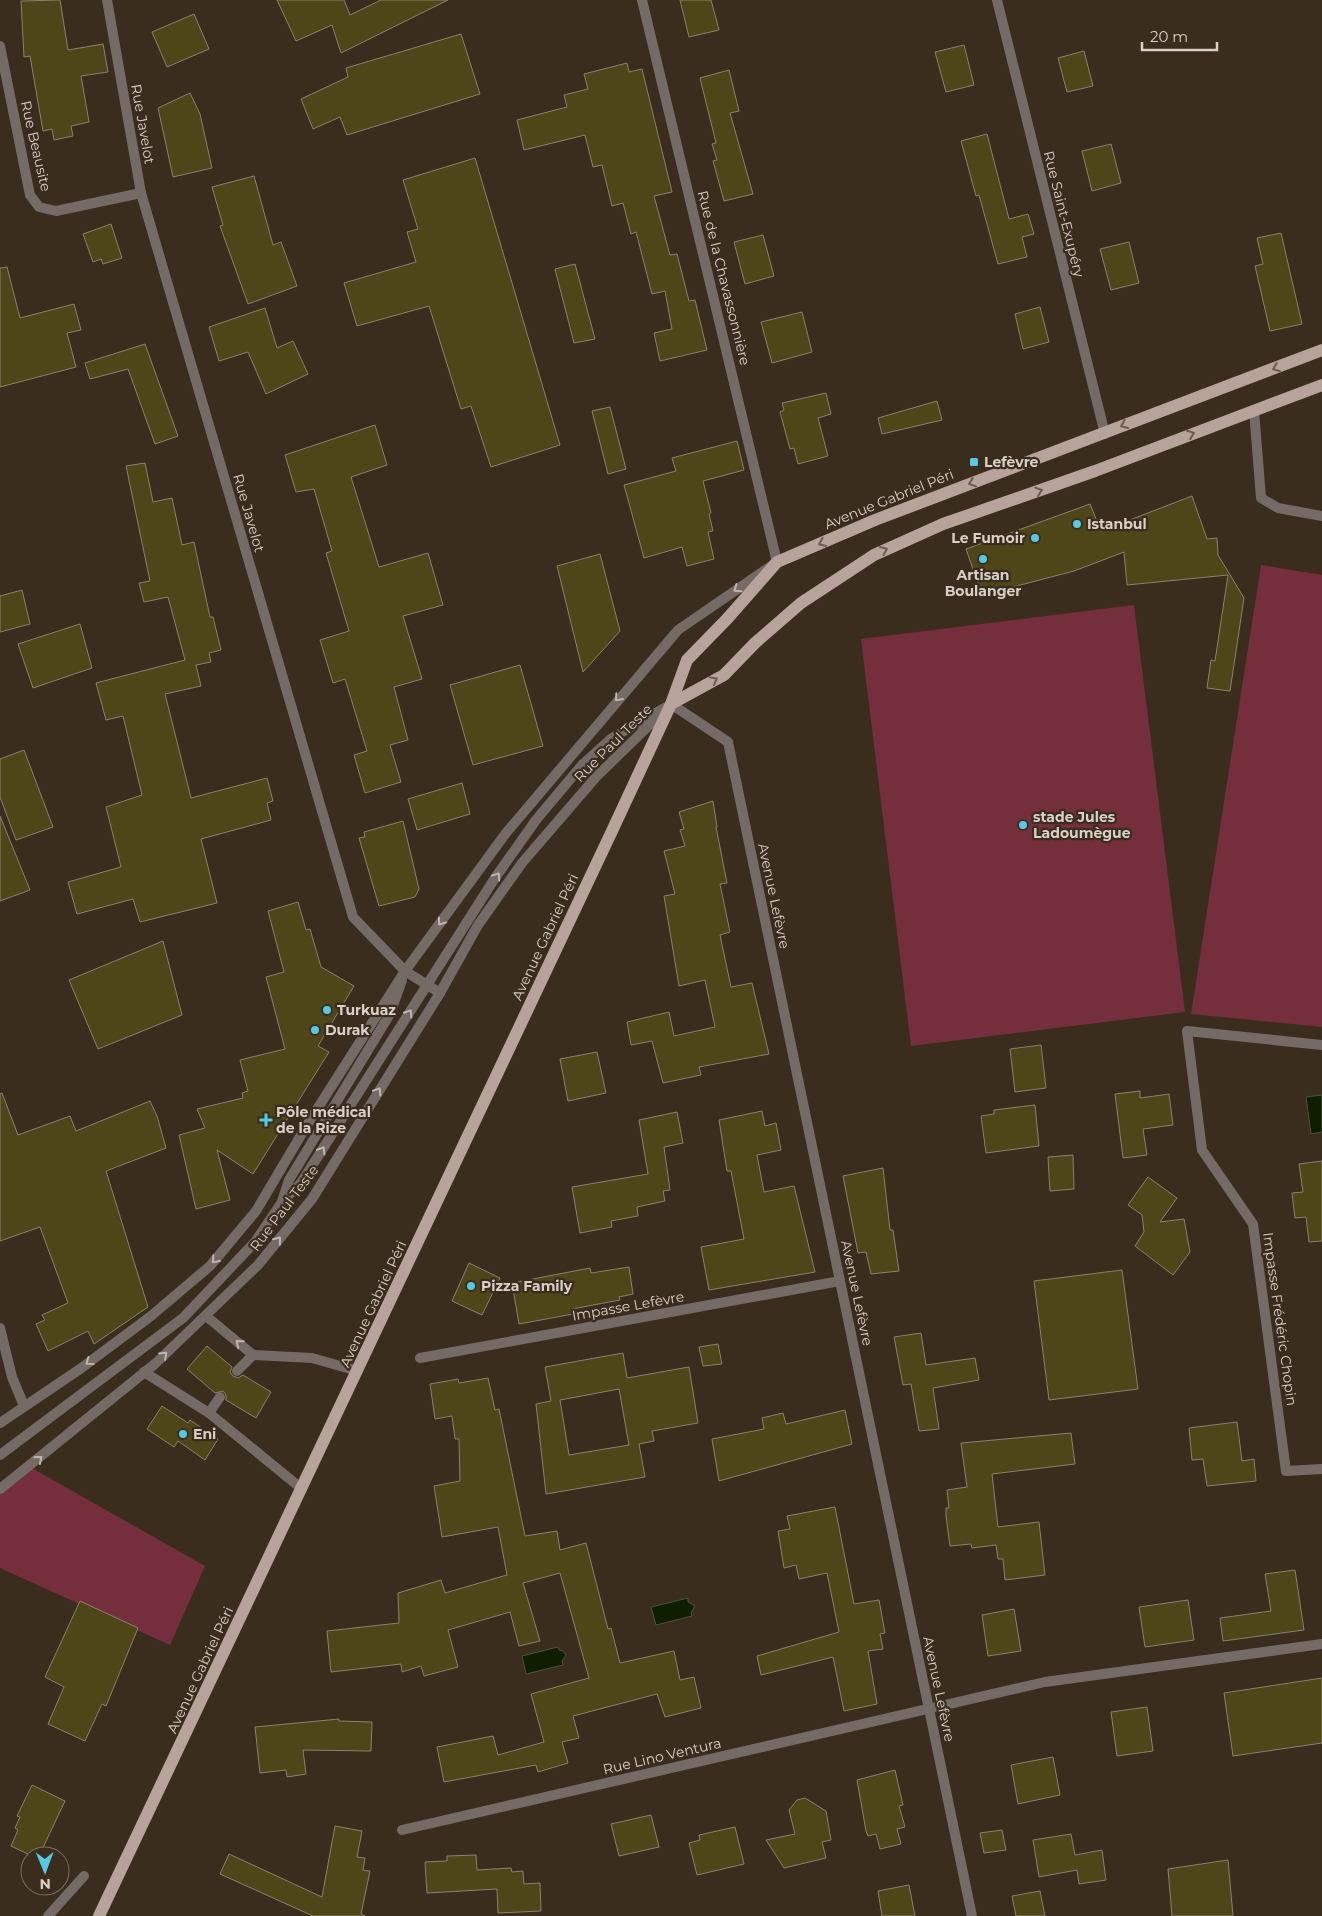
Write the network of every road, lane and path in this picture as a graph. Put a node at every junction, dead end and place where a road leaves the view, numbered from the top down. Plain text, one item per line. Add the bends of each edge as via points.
1 (118, 0) edge
2 (642, 0) edge
3 (997, 0) edge
4 (107, 2) edge
5 (0, 46) edge
6 (141, 193) junction
7 (1322, 350) edge
8 (1322, 385) edge
9 (1254, 410) junction
10 (1104, 434) junction
11 (1322, 516) edge
12 (777, 562) junction
13 (671, 704) junction
14 (405, 971) junction
15 (427, 984) junction
16 (440, 993) junction
17 (1322, 1045) edge
18 (282, 1202) junction
19 (840, 1281) junction
20 (206, 1316) junction
21 (0, 1328) edge
22 (253, 1355) junction
23 (420, 1358) dead end
24 (237, 1371) dead end
25 (358, 1371) junction
26 (144, 1372) junction
27 (220, 1397) dead end
28 (24, 1406) junction
29 (209, 1413) junction
30 (0, 1423) edge
31 (0, 1455) edge
32 (1322, 1469) edge
33 (0, 1489) edge
34 (302, 1489) junction
35 (1322, 1644) edge
36 (928, 1710) junction
37 (402, 1830) dead end
38 (84, 1876) dead end
39 (48, 1916) edge
40 (100, 1916) edge
41 (972, 1916) edge

1 - 4 street
2 - 12 street, Rue de la Chavassonnière
3 - 10 street, Rue Saint-Exupéry
4 - 6 street, Rue Javelot
5 - 6 street, Rue Beausite via 30,195 39,207 56,211
6 - 14 street, Rue Javelot via 353,917
7 -> 10 main road, Avenue Gabriel Péri
8 - 9 main road
9 - 11 street via 1261,498 1278,508
13 -> 9 main road via 724,675 801,603 874,555 943,524 1095,471
10 -> 12 main road, Avenue Gabriel Péri via 874,520
12 - 13 main road, Avenue Gabriel Péri via 687,660
12 -> 14 street, Rue Paul Teste via 678,630 506,832
15 -> 13 street, Rue Paul Teste via 536,820 582,765 612,738
13 - 16 street, Rue Paul Teste via 596,777 522,863 478,925
13 - 19 street, Avenue Lefèvre via 728,742
13 - 25 main road, Avenue Gabriel Péri
14 - 15 street, Rue Javelot
14 - 18 street, Rue Paul Teste via 390,1014 289,1180
14 -> 28 street, Rue Paul Teste via 256,1211 210,1266 151,1316
15 - 16 street, Rue Javelot
18 -> 15 street, Rue Paul Teste via 301,1183
20 -> 16 street, Rue Paul Teste via 258,1265 312,1199
17 - 32 street, Impasse Frédéric Chopin via 1187,1031 1202,1150 1254,1224 1286,1471
18 - 31 street via 256,1242 183,1318
19 - 23 street, Impasse Lefèvre
19 - 36 street, Avenue Lefèvre
22 -> 20 street
26 -> 20 street, Rue Paul Teste
21 - 28 street via 12,1377
22 - 24 street
22 - 25 street via 312,1358
25 - 34 main road, Avenue Gabriel Péri
26 - 29 street
33 -> 26 street, Rue Paul Teste
27 - 29 street
28 - 30 street, Rue Paul Teste
29 - 34 street
34 - 40 main road, Avenue Gabriel Péri
35 - 36 street via 1044,1682
36 - 37 street, Rue Lino Ventura
36 - 41 street, Avenue Lefèvre
38 - 39 street

